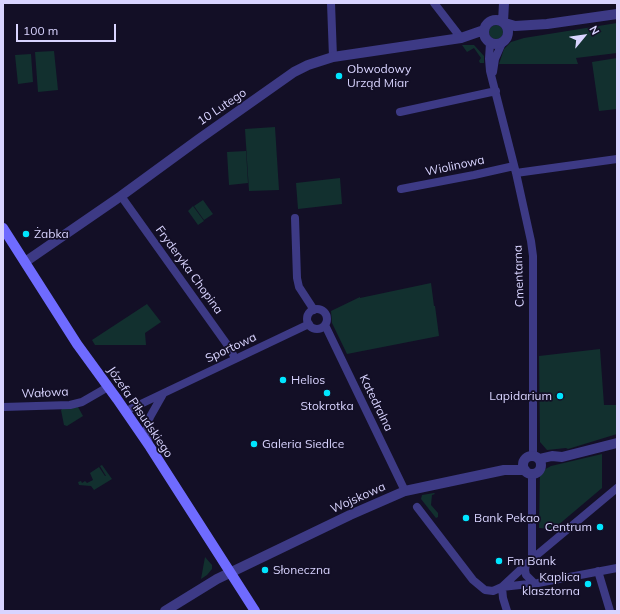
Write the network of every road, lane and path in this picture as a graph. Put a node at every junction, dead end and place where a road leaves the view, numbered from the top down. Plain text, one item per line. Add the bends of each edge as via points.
1 (331, 3) edge
2 (434, 3) edge
3 (498, 3) edge
4 (504, 3) edge
5 (617, 14) edge
6 (492, 20) junction
7 (504, 22) junction
8 (547, 24) junction
9 (487, 37) junction
10 (461, 38) junction
11 (505, 40) junction
12 (333, 57) junction
13 (492, 77) junction
14 (496, 91) junction
15 (400, 112) dead end
16 (617, 159) edge
17 (515, 170) junction
18 (401, 189) dead end
19 (121, 196) junction
20 (295, 218) dead end
21 (3, 228) edge
22 (25, 262) junction
23 (314, 310) junction
24 (309, 324) junction
25 (325, 325) junction
26 (235, 359) junction
27 (108, 387) junction
28 (164, 394) junction
29 (3, 407) edge
30 (126, 412) junction
31 (617, 443) edge
32 (150, 447) junction
33 (538, 460) junction
34 (527, 468) junction
35 (617, 488) edge
36 (405, 491) junction
37 (417, 506) dead end
38 (554, 541) junction
39 (533, 544) junction
40 (529, 562) junction
41 (617, 568) edge
42 (598, 571) junction
43 (230, 573) junction
44 (534, 583) junction
45 (502, 587) junction
46 (165, 611) edge
47 (254, 611) edge
48 (507, 611) edge
49 (610, 611) edge

1 - 12 street
2 - 10 street
3 - 6 street
4 - 7 street
5 - 8 street
6 - 7 street
6 - 9 street via 488,23
7 - 8 street via 515,26
7 - 11 street via 508,30
8 - 11 street via 520,32
9 - 10 street
9 - 11 street via 494,44
9 - 13 street, Cmentarna
10 - 12 street, 10 Lutego
11 - 13 street, Cmentarna via 495,59
12 - 19 street, 10 Lutego via 294,72
13 - 14 street, Cmentarna
14 - 15 street
14 - 17 street, Cmentarna
16 - 17 street, Wiolinowa
17 - 18 street, Wiolinowa
17 - 33 street, Cmentarna via 533,256
19 - 22 street, 10 Lutego
19 - 26 street, Fryderyka Chopina
20 - 23 street via 297,278
21 - 22 main road, Józefa Piłsudskiego
22 - 27 main road, Józefa Piłsudskiego via 77,344
23 - 24 street via 308,316
23 - 25 street via 325,313
24 - 25 street via 317,329
24 - 26 street, Sportowa
25 - 36 street, Katedralna
26 - 28 street, Sportowa
27 - 29 street, Wałowa via 82,402 70,405
27 - 30 main road, Józefa Piłsudskiego
28 - 30 street, Sportowa
28 - 32 street via 147,425
30 - 32 main road, Józefa Piłsudskiego
31 - 33 street via 562,457 557,461
32 - 43 main road, Józefa Piłsudskiego
33 - 34 street via 538,470
33 - 34 street via 527,458
34 - 36 street, Wojskowa via 513,465 504,470
34 - 39 street
35 - 38 street
36 - 43 street, Wojskowa
37 - 45 street via 473,580 485,590 493,591
38 - 39 street
38 - 40 street
39 - 40 street
40 - 44 street via 525,570 526,575
40 - 45 street
41 - 42 street
42 - 44 street
42 - 49 street
43 - 46 street, Wojskowa
43 - 47 main road, Józefa Piłsudskiego
44 - 45 street
45 - 48 street

